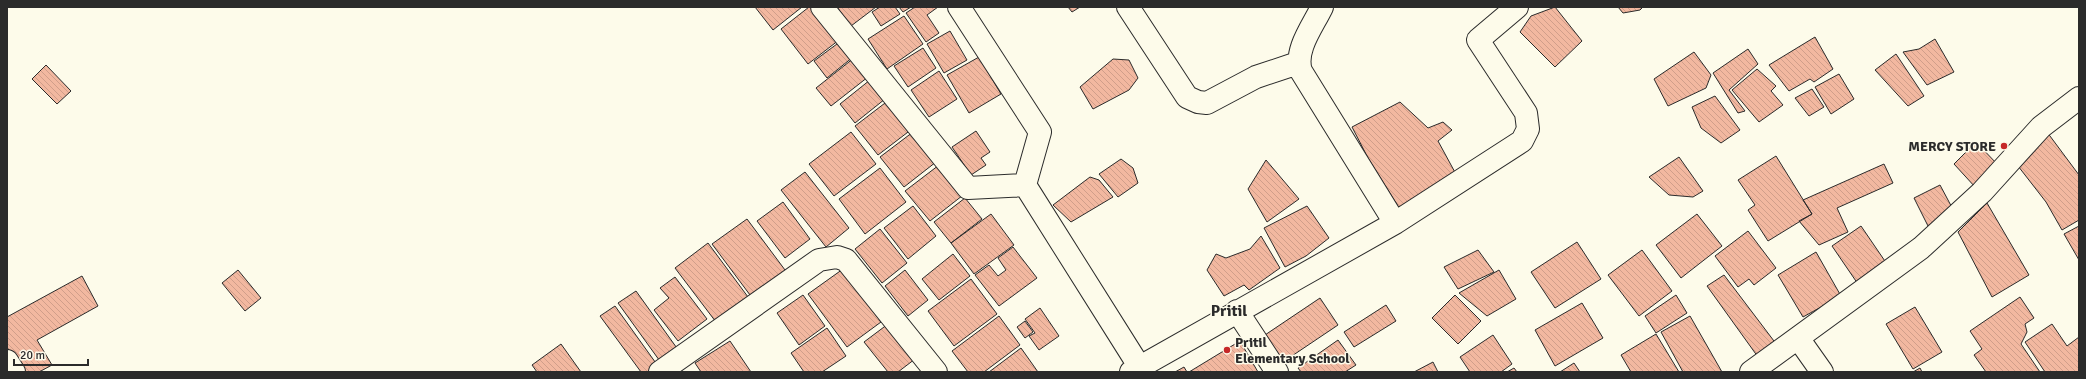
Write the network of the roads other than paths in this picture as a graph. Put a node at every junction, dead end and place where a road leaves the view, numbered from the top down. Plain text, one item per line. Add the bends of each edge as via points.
1 (822, 7) edge
2 (959, 7) edge
3 (1128, 7) edge
4 (1322, 7) edge
5 (1517, 7) edge
6 (1298, 63) junction
7 (2079, 98) edge
8 (1026, 185) junction
9 (1395, 223) junction
10 (1237, 311) junction
11 (1798, 338) junction
12 (7, 360) edge
13 (1135, 369) edge
14 (14, 372) edge
15 (660, 372) edge
16 (936, 372) edge
17 (1277, 372) edge
18 (1751, 372) edge
19 (1822, 372) edge

1 - 8 street via 968,188
2 - 8 street via 1040,132
3 - 6 street via 1187,96 1198,102 1207,103 1256,77
4 - 6 street via 1301,49
5 - 9 street via 1478,40 1526,113 1528,129 1522,141
6 - 9 street
7 - 11 street via 2041,127 1982,192 1921,248
8 - 13 street
9 - 10 street
10 - 13 street
10 - 17 street
11 - 18 street
11 - 19 street
12 - 14 street
15 - 16 street via 819,260 837,256 846,260

